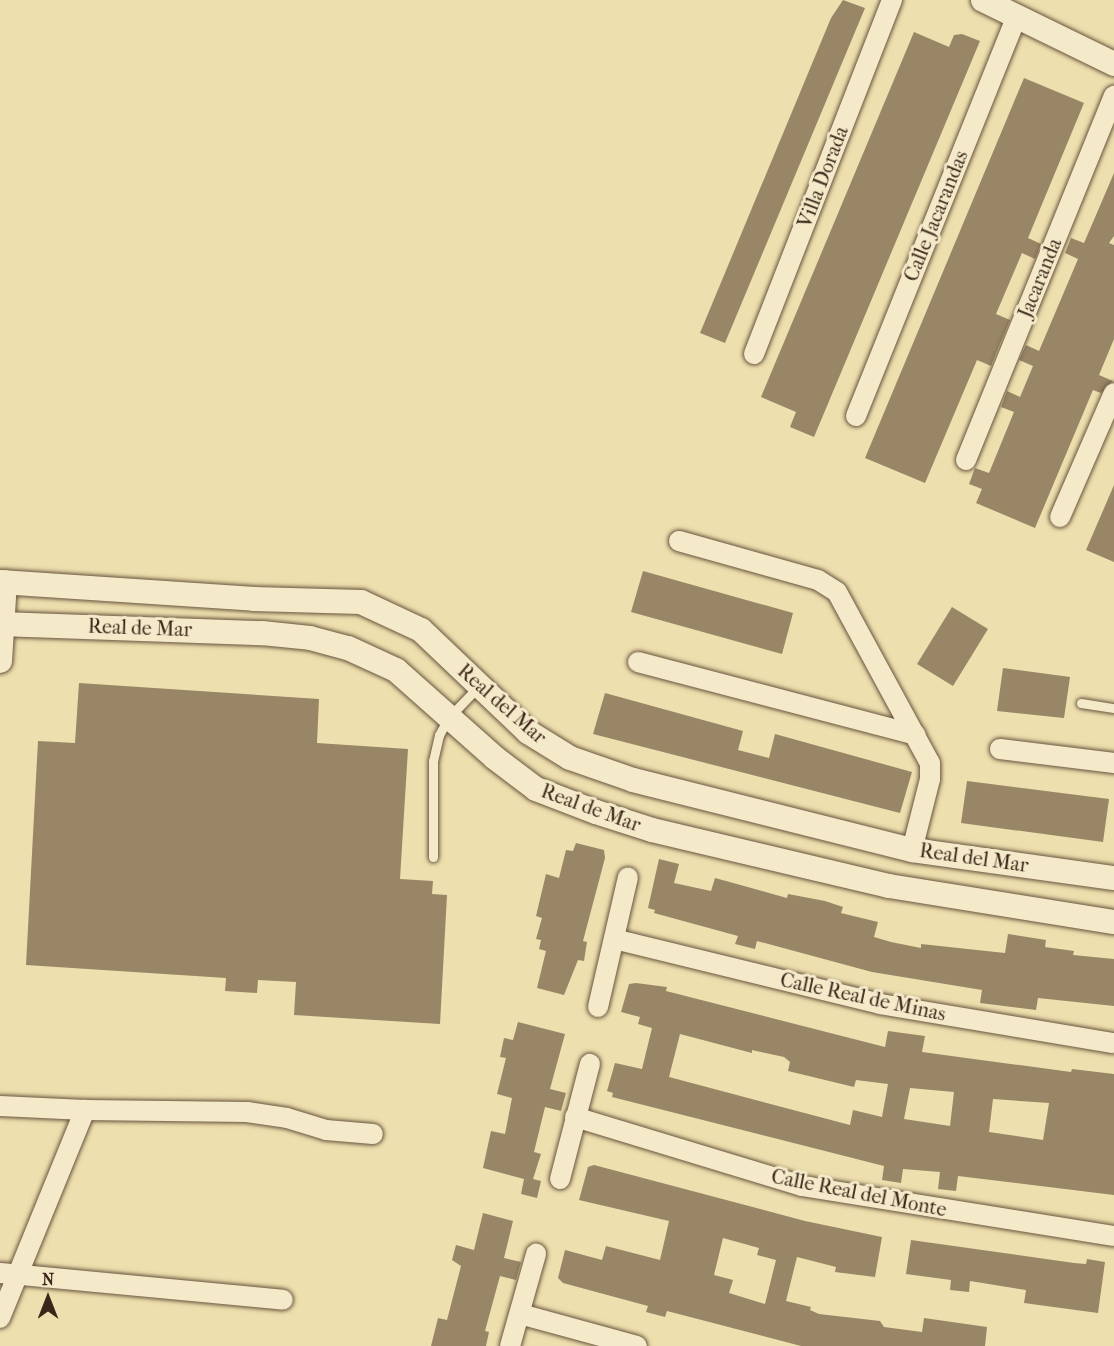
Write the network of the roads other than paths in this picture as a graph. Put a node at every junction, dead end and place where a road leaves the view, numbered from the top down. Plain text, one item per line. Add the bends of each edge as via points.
1 (892, 0) edge
2 (983, 0) edge
3 (1017, 15) junction
4 (1111, 58) edge
5 (1114, 96) edge
6 (754, 354) dead end
7 (1114, 393) edge
8 (856, 416) dead end
9 (966, 460) dead end
10 (1060, 517) dead end
11 (679, 541) dead end
12 (2, 580) edge
13 (2, 624) edge
14 (0, 661) edge
15 (638, 662) dead end
16 (479, 686) junction
17 (1081, 703) dead end
18 (1114, 708) edge
19 (449, 717) junction
20 (916, 735) junction
21 (1000, 749) dead end
22 (1114, 763) edge
23 (912, 850) junction
24 (433, 857) dead end
25 (628, 877) dead end
26 (1114, 878) edge
27 (1114, 922) edge
28 (614, 939) junction
29 (598, 1007) dead end
30 (1114, 1042) edge
31 (590, 1064) dead end
32 (0, 1107) edge
33 (85, 1110) junction
34 (575, 1117) junction
35 (373, 1134) dead end
36 (560, 1179) dead end
37 (1114, 1236) edge
38 (536, 1254) dead end
39 (10, 1274) edge
40 (283, 1300) dead end
41 (520, 1314) junction
42 (0, 1318) edge
43 (510, 1346) edge
44 (637, 1346) edge

1 - 6 street, Villa Dorada
2 - 3 street
3 - 4 street
3 - 8 street, Calle Jacarandas
5 - 9 street, Jacaranda
7 - 10 street
11 - 20 street via 818,580 837,592
12 - 13 street
12 - 16 street, Real del Mar via 254,599 362,602 421,630
13 - 14 street
13 - 19 street, Real de Mar via 171,628 310,638 348,648 396,670
15 - 20 street
16 - 19 lane
16 - 23 street, Real del Mar via 528,732 570,758 633,780
17 - 18 lane
19 - 24 lane via 439,735 433,762
19 - 27 street, Real de Mar via 536,789 652,830 889,886
20 - 23 street via 930,772
21 - 22 street
23 - 26 street, Real del Mar
25 - 28 street
28 - 29 street
28 - 30 street, Calle Real de Minas via 880,1004
31 - 34 street
32 - 33 street
33 - 35 street via 247,1112 287,1118 326,1130
33 - 39 street
34 - 36 street
34 - 37 street, Calle Real del Monte via 802,1186
38 - 41 street
39 - 40 street
39 - 42 street
41 - 43 street
41 - 44 street

